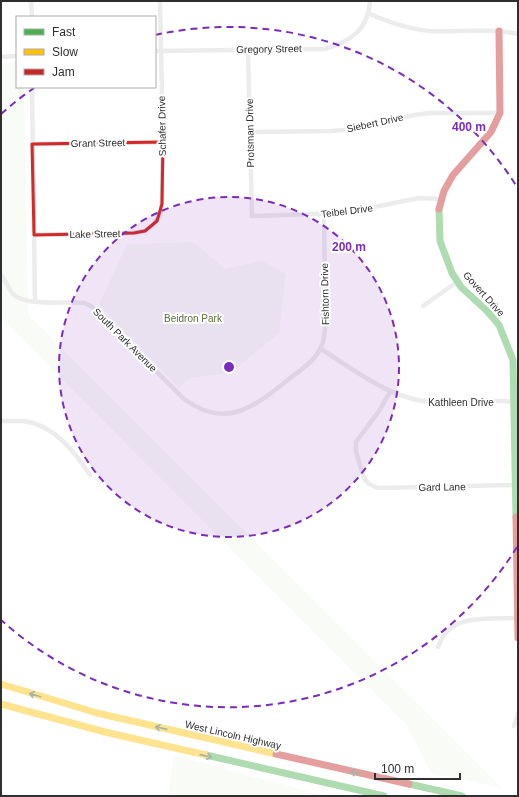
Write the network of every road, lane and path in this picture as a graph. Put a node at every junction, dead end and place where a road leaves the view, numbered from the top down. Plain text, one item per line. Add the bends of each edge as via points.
1 (31, 1) edge
2 (160, 1) edge
3 (370, 1) edge
4 (368, 13) junction
5 (32, 16) edge
6 (499, 31) junction
7 (518, 34) edge
8 (161, 50) junction
9 (248, 50) junction
10 (156, 51) edge
11 (16, 56) edge
12 (1, 57) edge
13 (32, 88) edge
14 (500, 113) junction
15 (249, 132) junction
16 (163, 142) junction
17 (32, 144) junction
18 (441, 199) junction
19 (324, 214) junction
20 (252, 216) joint
21 (153, 225) joint
22 (34, 235) junction
23 (1, 275) edge
24 (458, 282) junction
25 (35, 302) junction
26 (423, 306) dead end
27 (321, 349) junction
28 (390, 392) junction
29 (516, 402) edge
30 (1, 421) edge
31 (90, 475) dead end
32 (515, 485) junction
33 (517, 539) edge
34 (518, 618) edge
35 (518, 638) edge
36 (438, 647) dead end
37 (1, 684) edge
38 (1, 704) edge
39 (518, 714) edge
40 (514, 726) dead end
41 (384, 796) edge
42 (462, 796) edge

1 - 5 street
2 - 8 street, Schafer Drive
3 - 4 street, Gregory Street
4 - 6 street via 406,27 428,31
4 - 9 street, Gregory Street via 355,35 342,44 325,48
6 - 7 street
6 - 14 main road, Govert Drive
8 - 9 street, Gregory Street
8 - 10 street, Gregory Street
8 - 16 street, Schafer Drive
9 - 15 street, Protsman Drive
11 - 12 street
13 - 17 street
14 - 15 street, Siebert Drive via 421,114 354,129 332,131
14 - 18 main road, Govert Drive via 496,126 487,139 468,155 455,171
15 - 20 street, Protsman Drive
16 - 17 street, Grant Street
16 - 21 street, Schafer Drive via 162,204 160,216
17 - 22 street
18 - 19 street, Teibel Drive via 419,198 366,210
18 - 24 main road, Govert Drive via 441,244
19 - 20 street, Teibel Drive
19 - 27 street, Fishtorn Drive via 326,320
21 - 22 street, Lake Street via 145,231 134,233
22 - 25 street
23 - 25 street, South Park Avenue via 20,299
24 - 26 street
24 - 29 main road, Govert Drive via 497,321 508,343 513,360
25 - 27 street, South Park Avenue via 84,303 91,306 184,399 208,413 231,413 253,406 313,360
27 - 28 street, Kathleen Drive
28 - 29 street, Kathleen Drive via 423,402
28 - 32 street, Gard Lane via 356,442 362,472 369,484 378,488
29 - 32 main road, Govert Drive
30 - 31 street via 24,421 52,431 80,459
32 - 33 main road, Govert Drive
33 - 34 main road, Govert Drive
34 - 35 main road, Govert Drive
34 - 36 street via 470,620 453,626 443,635
42 -> 37 main road, West Lincoln Highway via 98,713
38 -> 41 main road via 120,736
39 - 40 street

